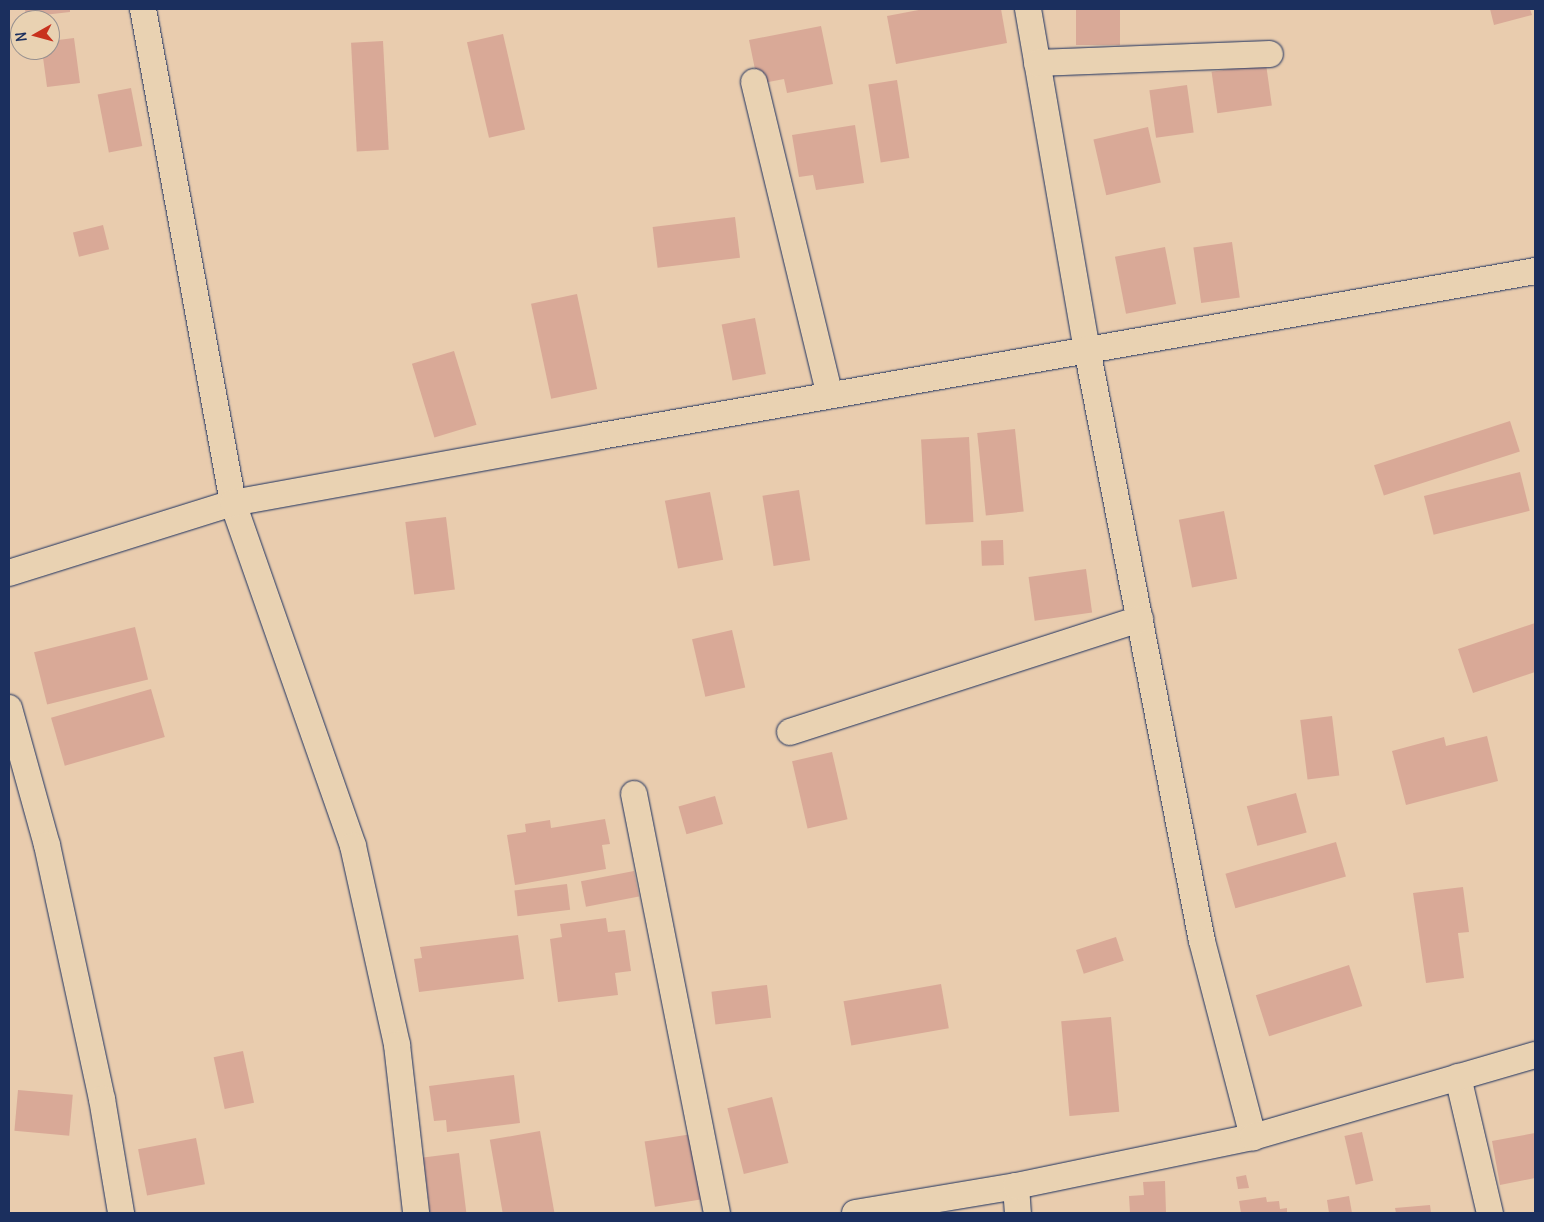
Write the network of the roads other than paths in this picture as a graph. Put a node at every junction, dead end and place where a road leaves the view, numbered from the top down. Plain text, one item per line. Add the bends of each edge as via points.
1 (143, 9) edge
2 (1028, 9) edge
3 (1270, 54) dead end
4 (1037, 63) junction
5 (754, 82) dead end
6 (1535, 271) edge
7 (1087, 349) junction
8 (830, 395) junction
9 (233, 504) junction
10 (9, 573) edge
11 (1140, 619) junction
12 (9, 708) edge
13 (790, 732) dead end
14 (634, 794) dead end
15 (1535, 1055) edge
16 (1458, 1077) junction
17 (1253, 1137) junction
18 (1016, 1186) junction
19 (121, 1213) edge
20 (416, 1213) edge
21 (717, 1213) edge
22 (855, 1213) edge
23 (1018, 1213) edge
24 (1490, 1213) edge

1 - 9 street
2 - 4 street
3 - 4 street
4 - 7 street
5 - 8 street
6 - 7 street
7 - 8 street
7 - 11 street
8 - 9 street
9 - 10 street
9 - 20 street via 353,846 398,1046
11 - 13 street
11 - 17 street via 1202,941
12 - 19 street via 47,845 102,1099
14 - 21 street
15 - 16 street
16 - 17 street
16 - 24 street
17 - 18 street
18 - 22 street
18 - 23 street

